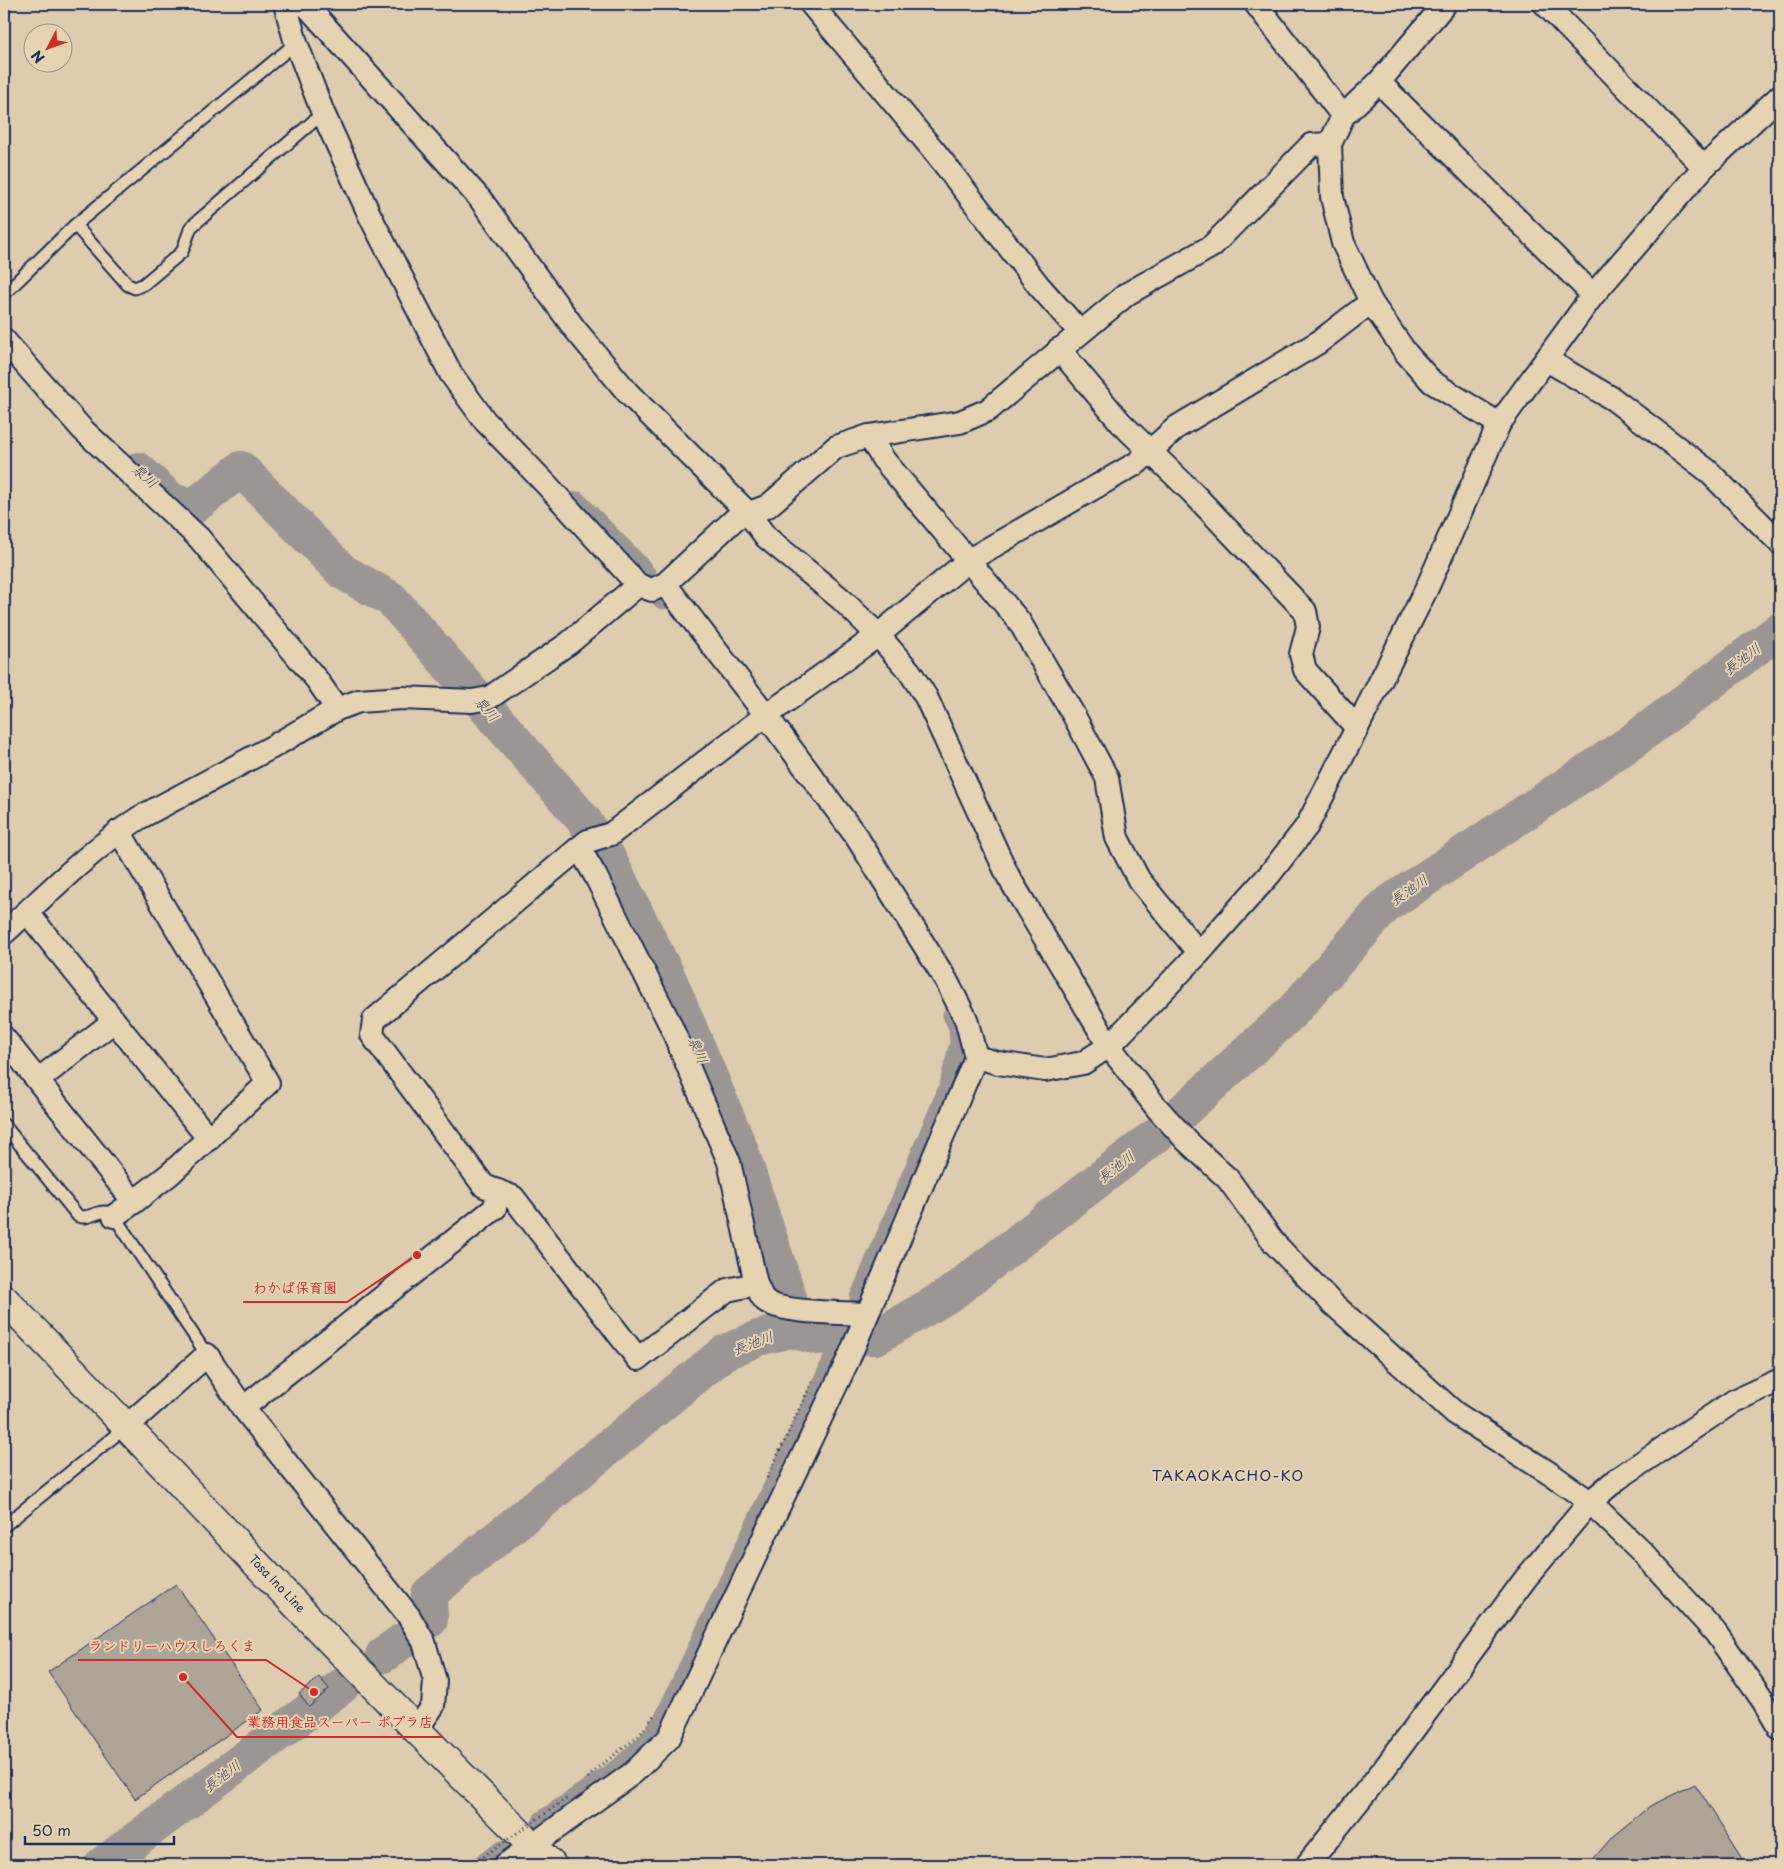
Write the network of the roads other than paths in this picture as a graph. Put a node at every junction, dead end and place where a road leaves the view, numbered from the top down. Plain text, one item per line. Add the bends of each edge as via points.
1 (295, 4) edge
2 (811, 4) edge
3 (1256, 4) edge
4 (1445, 4) edge
5 (1545, 4) edge
6 (296, 42) junction
7 (1379, 82) junction
8 (1780, 96) edge
9 (323, 113) junction
10 (1343, 116) junction
11 (1330, 144) junction
12 (1704, 167) junction
13 (75, 225) junction
14 (4, 294) edge
15 (1593, 295) junction
16 (1371, 302) junction
17 (1080, 332) junction
18 (4, 340) edge
19 (1059, 349) junction
20 (1547, 360) junction
21 (1498, 424) junction
22 (869, 436) junction
23 (1150, 452) junction
24 (748, 513) junction
25 (1780, 543) edge
26 (969, 560) junction
27 (654, 586) junction
28 (878, 635) junction
29 (337, 709) junction
30 (760, 720) junction
31 (1357, 728) junction
32 (119, 831) junction
33 (591, 842) junction
34 (27, 912) junction
35 (4, 933) edge
36 (1200, 953) junction
37 (114, 1021) junction
38 (4, 1038) edge
39 (1109, 1046) junction
40 (976, 1057) junction
41 (38, 1080) junction
42 (4, 1125) edge
43 (209, 1139) junction
44 (498, 1191) junction
45 (134, 1202) junction
46 (114, 1216) junction
47 (756, 1284) junction
48 (4, 1299) edge
49 (865, 1319) junction
50 (207, 1355) junction
51 (1780, 1380) edge
52 (243, 1408) junction
53 (127, 1426) junction
54 (1590, 1502) junction
55 (4, 1526) edge
56 (417, 1729) junction
57 (1780, 1729) edge
58 (533, 1846) junction
59 (505, 1865) edge
60 (552, 1865) edge
61 (1307, 1865) edge

1 - 6 street
1 - 24 street via 481,200 574,328 628,393
2 - 17 street via 935,152 1039,286
3 - 10 street
4 - 7 street
5 - 12 street
6 - 9 street
6 - 13 lane
7 - 10 street
7 - 15 street
8 - 12 street
9 - 13 lane via 191,227 182,252 144,284 135,288 128,285
9 - 27 street via 370,216 451,374 486,421 546,484
10 - 11 street
11 - 16 street via 1332,197 1343,243
11 - 17 street via 1311,145 1212,246 1127,294
12 - 15 street
13 - 14 lane
15 - 20 street
16 - 21 street via 1406,353 1432,382
16 - 23 street via 1319,342 1177,427
17 - 19 street
18 - 29 street via 82,429 199,538 317,680
19 - 22 street via 988,410 960,422
19 - 23 street via 1121,423
20 - 21 street
20 - 25 street via 1613,399 1707,470
21 - 31 street via 1427,588
22 - 24 street via 836,447 768,506
22 - 26 street via 883,459
23 - 26 street via 1137,463
23 - 31 street via 1305,611 1308,627 1301,654 1305,670
24 - 27 street via 736,518
24 - 28 street via 766,537
26 - 28 street
26 - 36 street via 1019,621 1103,770 1116,838 1139,880
27 - 29 street via 480,700 402,698 359,701
27 - 30 street
28 - 30 street
28 - 39 street via 910,672 926,697 1008,876
29 - 32 street
30 - 33 street via 611,834
30 - 40 street via 856,836 946,980 966,1019
31 - 36 street via 1308,826
32 - 34 street
32 - 43 street via 268,1084
33 - 44 street via 374,1020 372,1035 484,1186
33 - 47 street via 599,884 670,1024 729,1162
34 - 35 street
34 - 37 street
36 - 39 street
37 - 41 street
37 - 43 street
38 - 41 street
39 - 40 street via 1083,1063 1045,1070
39 - 54 street via 1157,1108 1228,1178 1275,1244 1332,1302 1455,1413
40 - 49 street
41 - 45 street
42 - 46 lane via 78,1216 86,1217 102,1211
43 - 45 street
44 - 47 street via 513,1197 638,1359 728,1290
44 - 52 street via 495,1208
45 - 46 street
46 - 50 lane
47 - 49 street via 765,1301 776,1306
48 - 53 main road, Tosa Ino Line
49 - 58 street via 669,1738 633,1772
50 - 52 street
50 - 53 street
51 - 54 street via 1734,1401 1617,1478
52 - 56 street via 408,1615 424,1642 435,1681 433,1706
53 - 55 lane
53 - 56 main road, Tosa Ino Line
54 - 57 street via 1642,1552 1715,1632
54 - 61 street via 1526,1578 1384,1769
56 - 58 main road, Tosa Ino Line
58 - 59 street
58 - 60 main road, Tosa Ino Line

